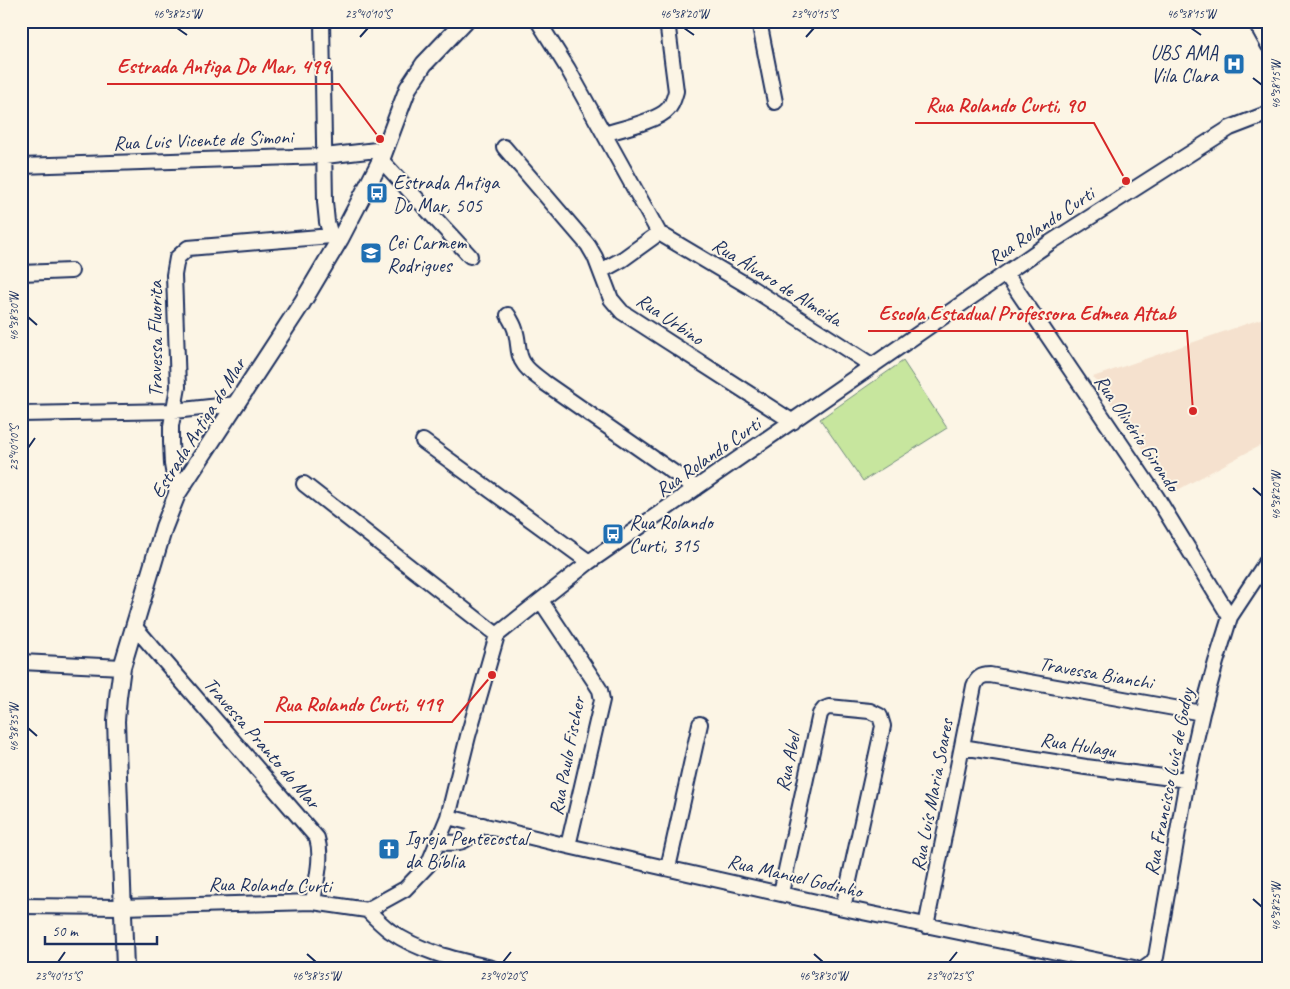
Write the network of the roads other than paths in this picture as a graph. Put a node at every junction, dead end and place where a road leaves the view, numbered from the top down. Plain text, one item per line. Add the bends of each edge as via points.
1 (322, 21) edge
2 (465, 21) edge
3 (538, 21) edge
4 (667, 21) edge
5 (759, 21) edge
6 (1255, 21) edge
7 (1269, 46) edge
8 (775, 102) dead end
9 (1269, 113) edge
10 (604, 134) junction
11 (504, 147) dead end
12 (383, 154) junction
13 (325, 156) junction
14 (21, 166) edge
15 (661, 234) junction
16 (335, 238) junction
17 (470, 256) dead end
18 (71, 271) dead end
19 (21, 273) edge
20 (1006, 274) junction
21 (602, 276) junction
22 (508, 315) dead end
23 (873, 366) junction
24 (237, 404) junction
25 (174, 411) junction
26 (21, 414) edge
27 (793, 422) junction
28 (423, 442) dead end
29 (304, 484) dead end
30 (696, 488) junction
31 (177, 494) junction
32 (1269, 558) edge
33 (589, 562) junction
34 (541, 601) junction
35 (1230, 617) junction
36 (134, 626) junction
37 (497, 635) junction
38 (21, 662) edge
39 (122, 667) junction
40 (983, 675) joint
41 (1202, 713) junction
42 (700, 724) dead end
43 (962, 747) junction
44 (1187, 780) junction
45 (448, 817) junction
46 (484, 825) junction
47 (439, 842) junction
48 (568, 846) junction
49 (668, 868) junction
50 (781, 893) junction
51 (313, 902) junction
52 (21, 906) edge
53 (122, 907) junction
54 (843, 908) junction
55 (367, 910) junction
56 (926, 926) junction
57 (125, 968) edge
58 (492, 968) edge
59 (1134, 968) edge
60 (1145, 968) edge

1 - 13 street
2 - 12 street, Estrada Antiga do Mar via 424,64 408,88
3 - 10 street, Rua Álvaro de Almeida
4 - 10 street via 676,91 673,102 660,116
5 - 8 street
6 - 7 street
9 - 20 street, Rua Rolando Curti via 1230,128
10 - 15 street, Rua Álvaro de Almeida
11 - 21 street, Rua Urbino via 588,244
12 - 13 street, Rua Luis Vicente de Simoni
12 - 16 street, Estrada Antiga do Mar
12 - 17 street
13 - 14 street, Rua Luis Vicente de Simoni
13 - 16 street via 327,222
15 - 21 street
15 - 23 street, Rua Álvaro de Almeida
16 - 24 street, Estrada Antiga do Mar
16 - 25 street, Travessa Fluorita via 188,248 177,258 174,276 178,387
18 - 19 street
20 - 23 street, Rua Rolando Curti
20 - 35 street, Rua Olivério Girondo via 1156,496
21 - 27 street, Rua Urbino via 611,299 622,312
22 - 30 street via 514,324 523,364 545,383
23 - 27 street, Rua Rolando Curti
24 - 25 street
24 - 31 street, Estrada Antiga do Mar
25 - 26 street
25 - 31 street, Travessa Fluorita via 171,442
27 - 30 street, Rua Rolando Curti
28 - 33 street
29 - 37 street
30 - 33 street, Rua Rolando Curti
31 - 36 street, Estrada Antiga do Mar
32 - 35 street, Rua Francisco Luís de Godoy
33 - 34 street, Rua Rolando Curti
34 - 37 street, Rua Rolando Curti
34 - 48 street, Rua Paulo Fischer via 594,679 602,700
35 - 41 street, Rua Francisco Luís de Godoy
36 - 39 street, Estrada Antiga do Mar
36 - 51 street, Travessa Pranto do Mar via 317,838 320,856
37 - 45 street
38 - 39 street
39 - 53 street, Estrada Antiga do Mar via 116,721
40 - 41 street, Travessa Bianchi
40 - 43 street, Rua Luís Maria Soares via 974,686
41 - 44 street, Rua Francisco Luís de Godoy
42 - 49 street
43 - 44 street, Rua Hulagu
43 - 56 street, Rua Luís Maria Soares
44 - 60 street, Rua Francisco Luís de Godoy via 1156,957
45 - 46 street, Rua Manuel Godinho
45 - 47 street
46 - 47 street via 466,840 455,844
46 - 48 street, Rua Manuel Godinho
47 - 55 street via 428,865 405,889
48 - 49 street, Rua Manuel Godinho
49 - 50 street, Rua Manuel Godinho
50 - 54 street, Rua Manuel Godinho
50 - 54 street, Rua Abel via 820,714 830,707 870,711 880,716 883,726
51 - 53 street, Rua Rolando Curti
51 - 55 street, Rua Rolando Curti
52 - 53 street, Rua Rolando Curti
53 - 57 street, Estrada Antiga do Mar
54 - 56 street, Rua Manuel Godinho
55 - 58 street via 388,930 405,940 463,962
56 - 59 street, Rua Manuel Godinho

